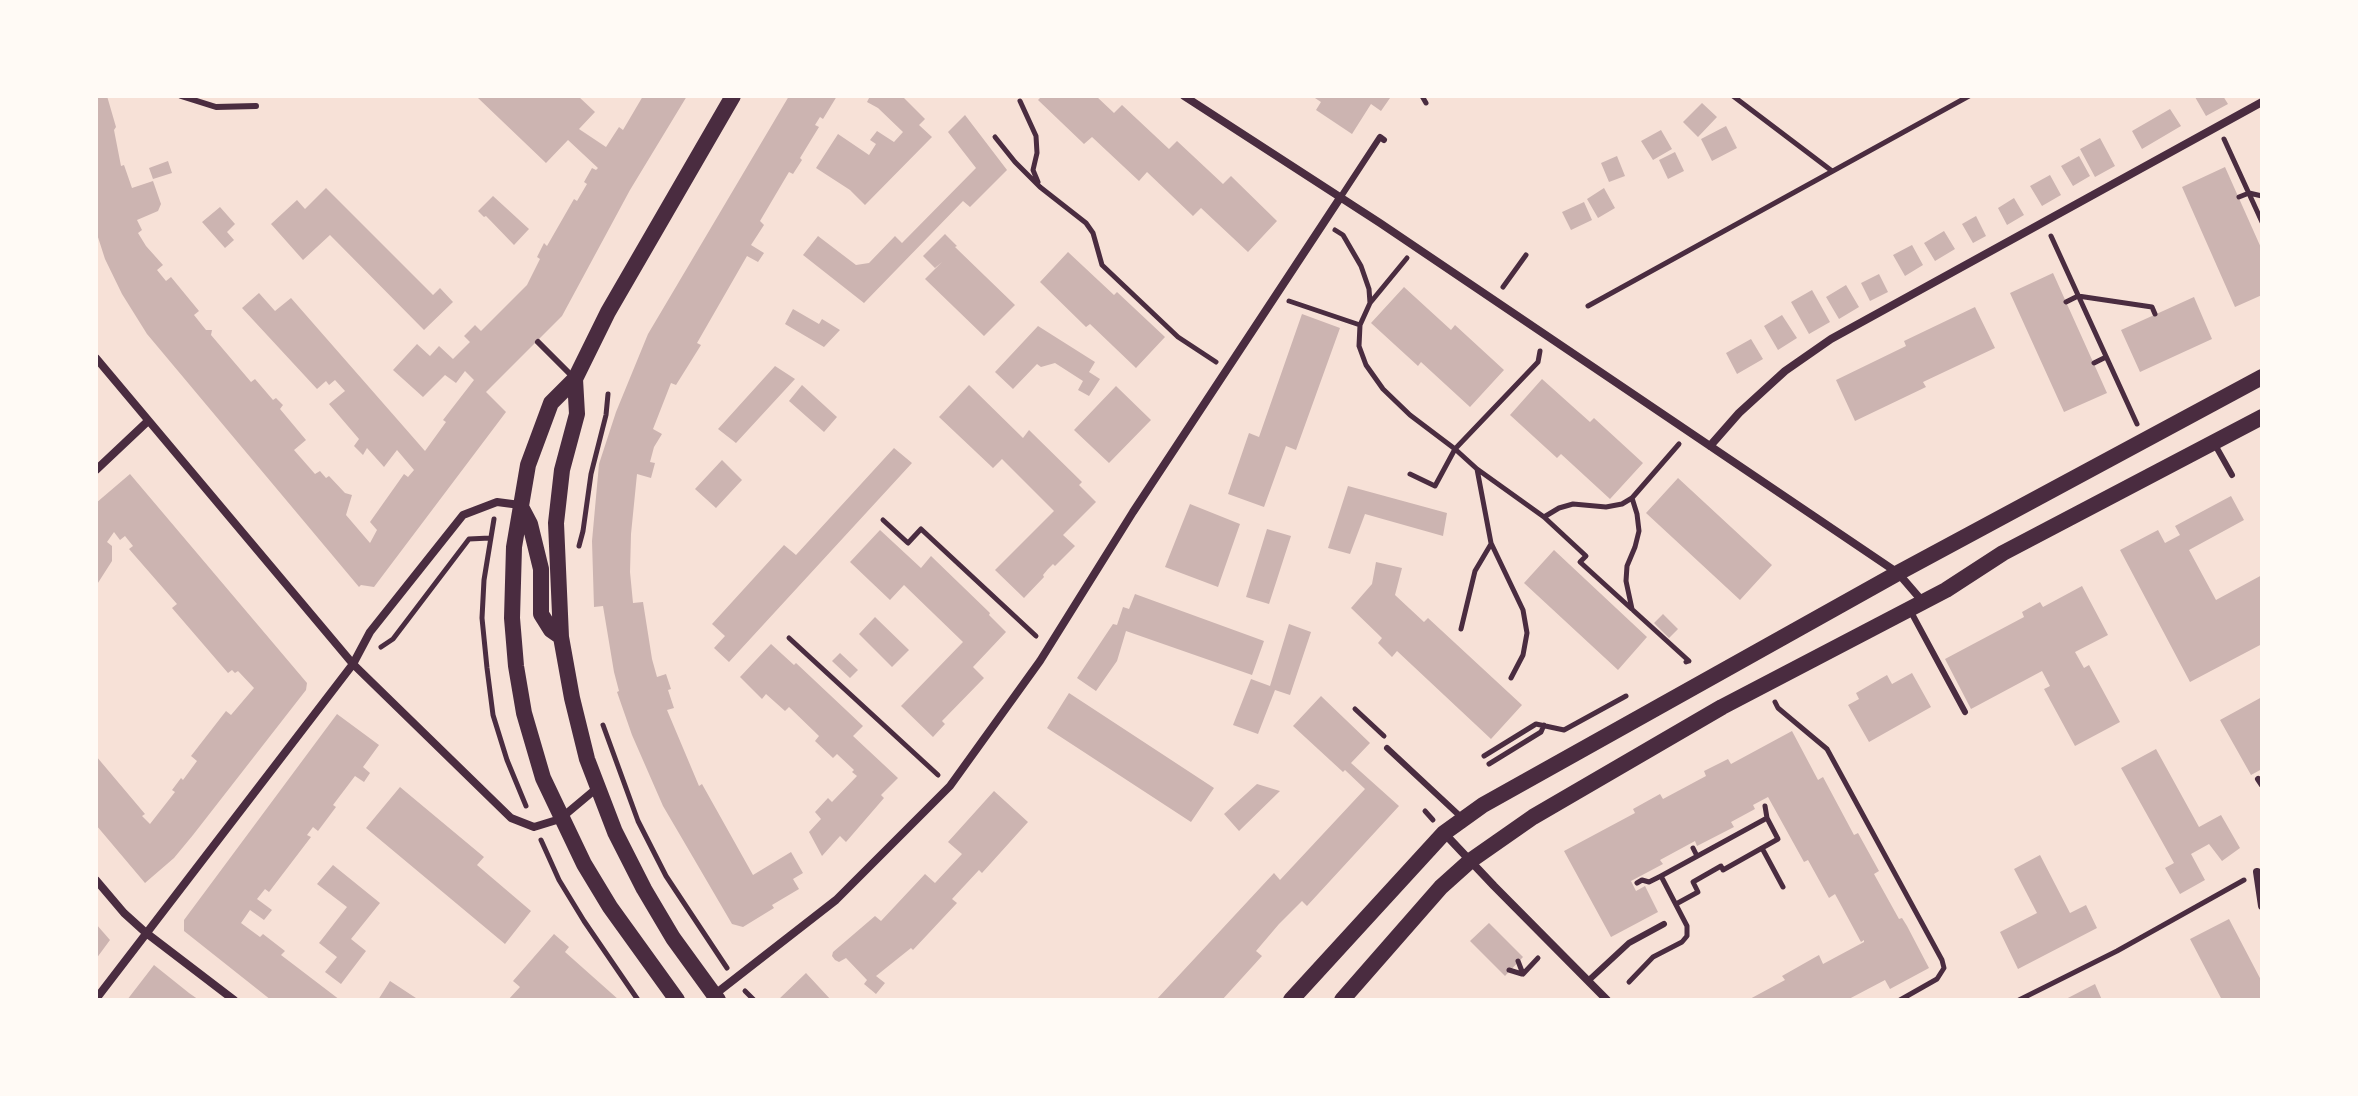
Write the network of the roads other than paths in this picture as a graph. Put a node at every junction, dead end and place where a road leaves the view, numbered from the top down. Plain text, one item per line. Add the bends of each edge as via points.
1 (181, 96) edge
2 (733, 96) edge
3 (1184, 96) edge
4 (2262, 102) edge
5 (256, 106) dead end
6 (1384, 140) dead end
7 (1340, 198) junction
8 (538, 342) dead end
9 (96, 358) edge
10 (2262, 377) edge
11 (575, 379) junction
12 (2262, 417) edge
13 (148, 421) junction
14 (2214, 443) junction
15 (1710, 446) junction
16 (96, 470) edge
17 (2232, 475) dead end
18 (520, 505) junction
19 (1898, 573) junction
20 (1916, 606) junction
21 (561, 637) junction
22 (353, 664) junction
23 (1965, 712) dead end
24 (1387, 748) road end
25 (597, 788) junction
26 (560, 819) junction
27 (1463, 819) junction
28 (1444, 833) junction
29 (1470, 861) junction
30 (2262, 862) edge
31 (2257, 872) joint
32 (96, 880) edge
33 (2262, 906) edge
34 (1664, 924) dead end
35 (145, 932) junction
36 (1588, 981) junction
37 (716, 998) edge
38 (96, 999) edge
39 (234, 1000) edge
40 (677, 1000) edge
41 (1291, 1000) edge
42 (1342, 1000) edge
43 (1607, 1000) edge

1 - 5 lane via 216,107
2 - 11 main road
3 - 7 street
4 - 15 street via 1820,347 1785,371
6 - 7 lane via 1380,137
7 - 15 street
7 - 37 street via 1049,648 950,786 836,900
8 - 11 lane
9 - 13 street
10 - 19 main road
11 - 18 main road via 551,403
11 - 21 main road via 577,414 562,470 556,523
12 - 14 main road
13 - 16 street
13 - 22 street
14 - 17 lane
14 - 20 main road via 2003,553
15 - 19 street
18 - 21 main road via 541,569 541,614
18 - 22 street via 497,502 463,515 370,632
18 - 26 main road via 512,583 516,666 524,713
19 - 20 street
19 - 27 main road
20 - 23 lane
20 - 29 main road via 1635,756
21 - 25 main road
22 - 26 street via 511,818 534,827
22 - 35 street
24 - 27 lane
25 - 26 street
25 - 37 main road via 644,889
26 - 40 main road via 610,907
27 - 28 main road
28 - 29 street
28 - 41 main road
29 - 36 street
29 - 42 main road
30 - 31 lane
31 - 33 street
32 - 35 street
34 - 36 lane via 1629,943
35 - 38 street
35 - 39 street
36 - 43 street

